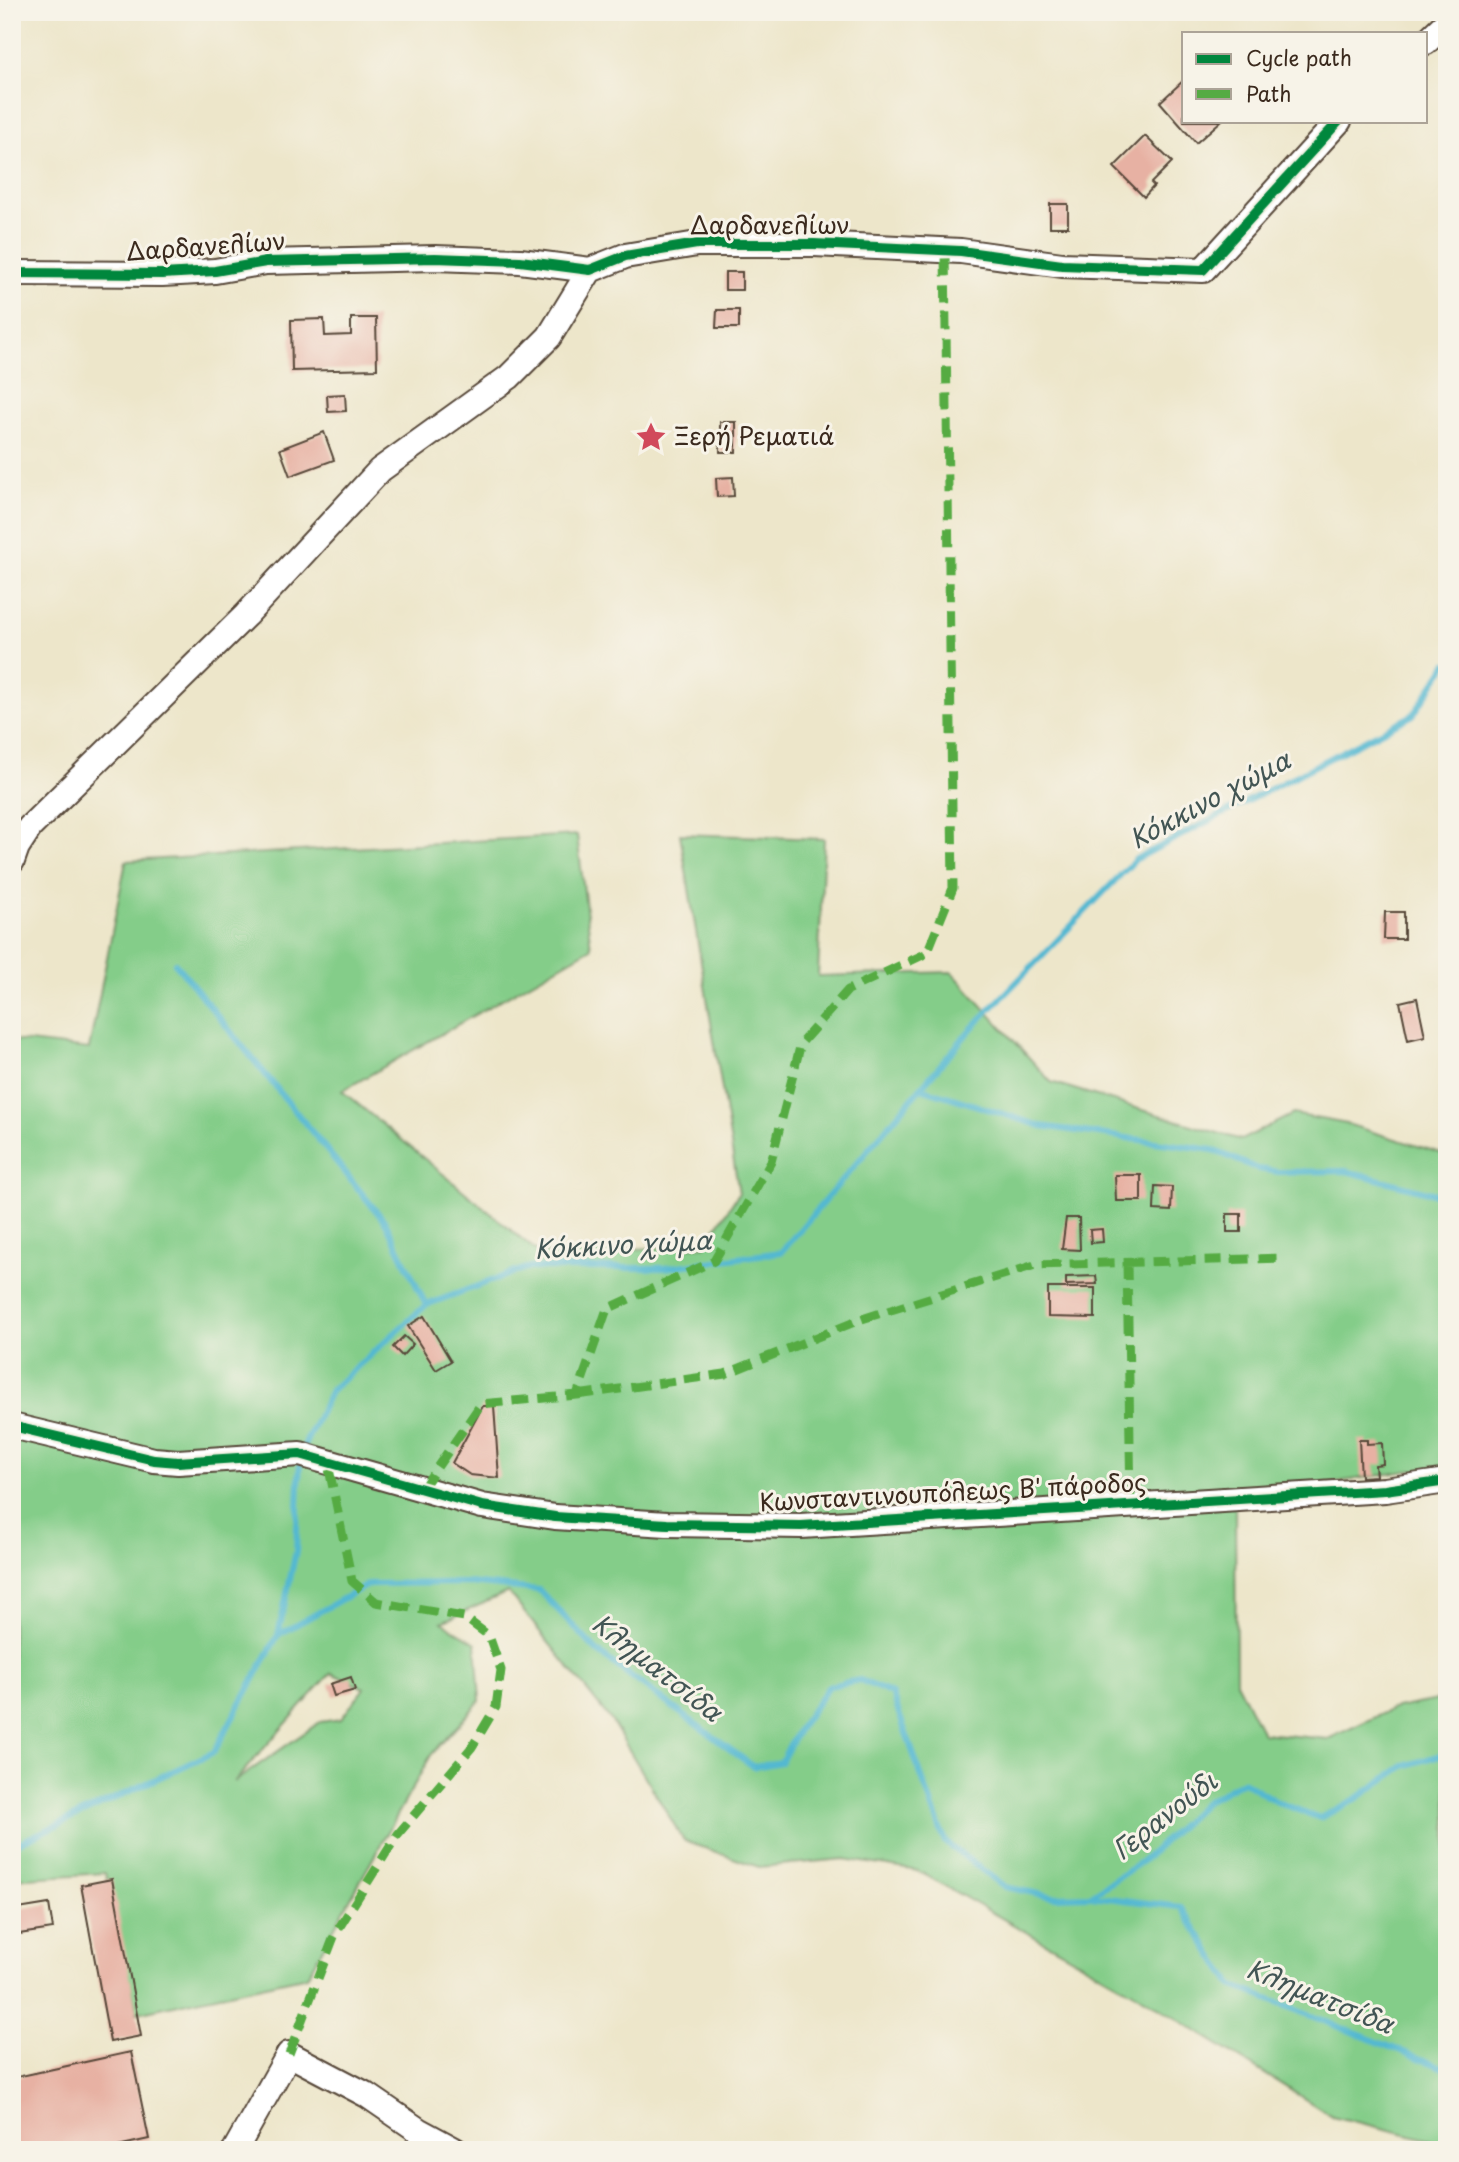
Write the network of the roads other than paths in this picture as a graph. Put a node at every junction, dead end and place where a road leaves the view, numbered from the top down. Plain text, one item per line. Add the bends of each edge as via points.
1 (1447, 22) edge
2 (1428, 40) edge
3 (1338, 122) edge
4 (590, 270) junction
5 (12, 273) edge
6 (12, 861) edge
7 (12, 1426) edge
8 (1447, 1481) edge
9 (235, 2150) edge
10 (455, 2150) edge

1 - 2 street
3 - 4 street, Δαρδανελίων via 1203,270 1062,265 961,251 697,244 625,256
4 - 5 street, Δαρδανελίων via 520,261 435,258 266,262 162,274
4 - 6 street via 549,337 509,377 380,470 246,615 30,827
7 - 8 street, Κωνσταντινουπόλεως Β' πάροδος via 154,1460 300,1454 482,1506 555,1517 667,1524 801,1526 942,1519 1385,1490
9 - 10 street via 289,2054 367,2095

